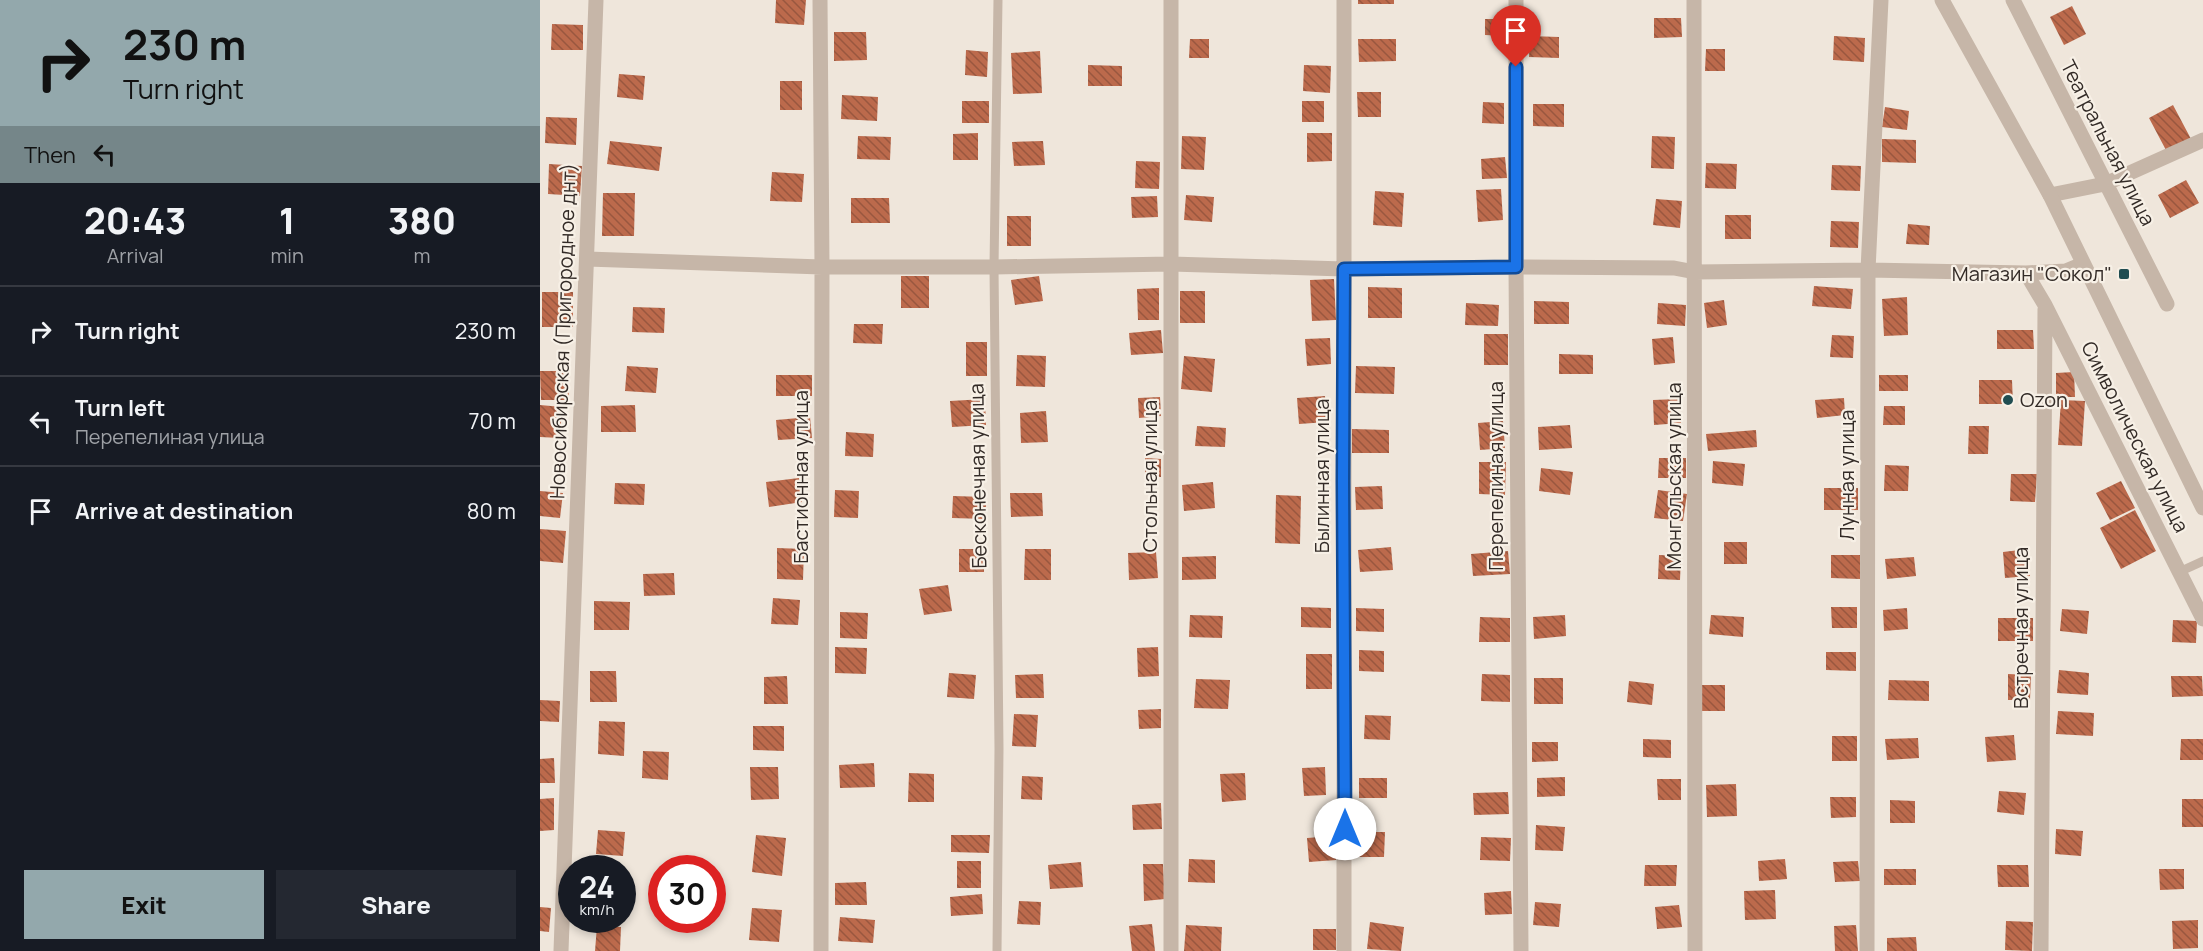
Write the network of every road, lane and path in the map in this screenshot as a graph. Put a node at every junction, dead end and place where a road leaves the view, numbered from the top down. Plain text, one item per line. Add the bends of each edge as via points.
1 (596, 0) edge
2 (998, 0) edge
3 (1170, 0) edge
4 (1344, 0) edge
5 (1516, 0) edge
6 (1694, 0) edge
7 (1881, 0) edge
8 (1942, 0) edge
9 (2013, 0) edge
10 (820, 1) edge
11 (2203, 141) edge
12 (2105, 184) junction
13 (2050, 195) junction
14 (587, 259) junction
15 (1171, 264) junction
16 (2083, 264) junction
17 (822, 267) junction
18 (994, 267) junction
19 (1516, 267) junction
20 (1344, 269) junction
21 (1868, 270) junction
22 (1695, 272) junction
23 (2026, 273) junction
24 (2167, 304) dead end
25 (2045, 305) junction
26 (2203, 508) edge
27 (2203, 561) edge
28 (2180, 572) junction
29 (2203, 619) edge
30 (561, 951) edge
31 (821, 951) edge
32 (997, 951) edge
33 (1171, 951) edge
34 (1344, 951) edge
35 (1521, 951) edge
36 (1695, 951) edge
37 (1867, 951) edge
38 (2041, 951) edge

1 - 14 street, Новосибирская (Пригородное днт)
2 - 18 lane, Бесконечная улица
3 - 15 street, Стольная улица
4 - 20 street, Былинная улица
5 - 19 street, Перепелиная улица
6 - 22 street, Монгольская улица
7 - 21 street, Лунная улица
8 - 13 street
9 - 12 street, Театральная улица
10 - 17 street, Бастионная улица
11 - 12 street
12 - 13 street
12 - 24 street, Театральная улица
13 - 16 street
14 - 17 street
14 - 30 street, Новосибирская (Пригородное днт)
15 - 18 street
15 - 20 street
15 - 33 street, Стольная улица
16 - 23 street via 2066,271
16 - 26 street
17 - 18 street
17 - 31 street, Бастионная улица
18 - 32 lane, Бесконечная улица
19 - 20 street
19 - 22 street via 1674,268
19 - 35 street, Перепелиная улица
20 - 34 street, Былинная улица
21 - 22 street
21 - 23 street
21 - 37 street, Лунная улица
22 - 36 street, Монгольская улица
23 - 25 street, Символическая улица
25 - 28 street, Символическая улица
25 - 38 street, Встречная улица
27 - 28 lane
28 - 29 street, Символическая улица

